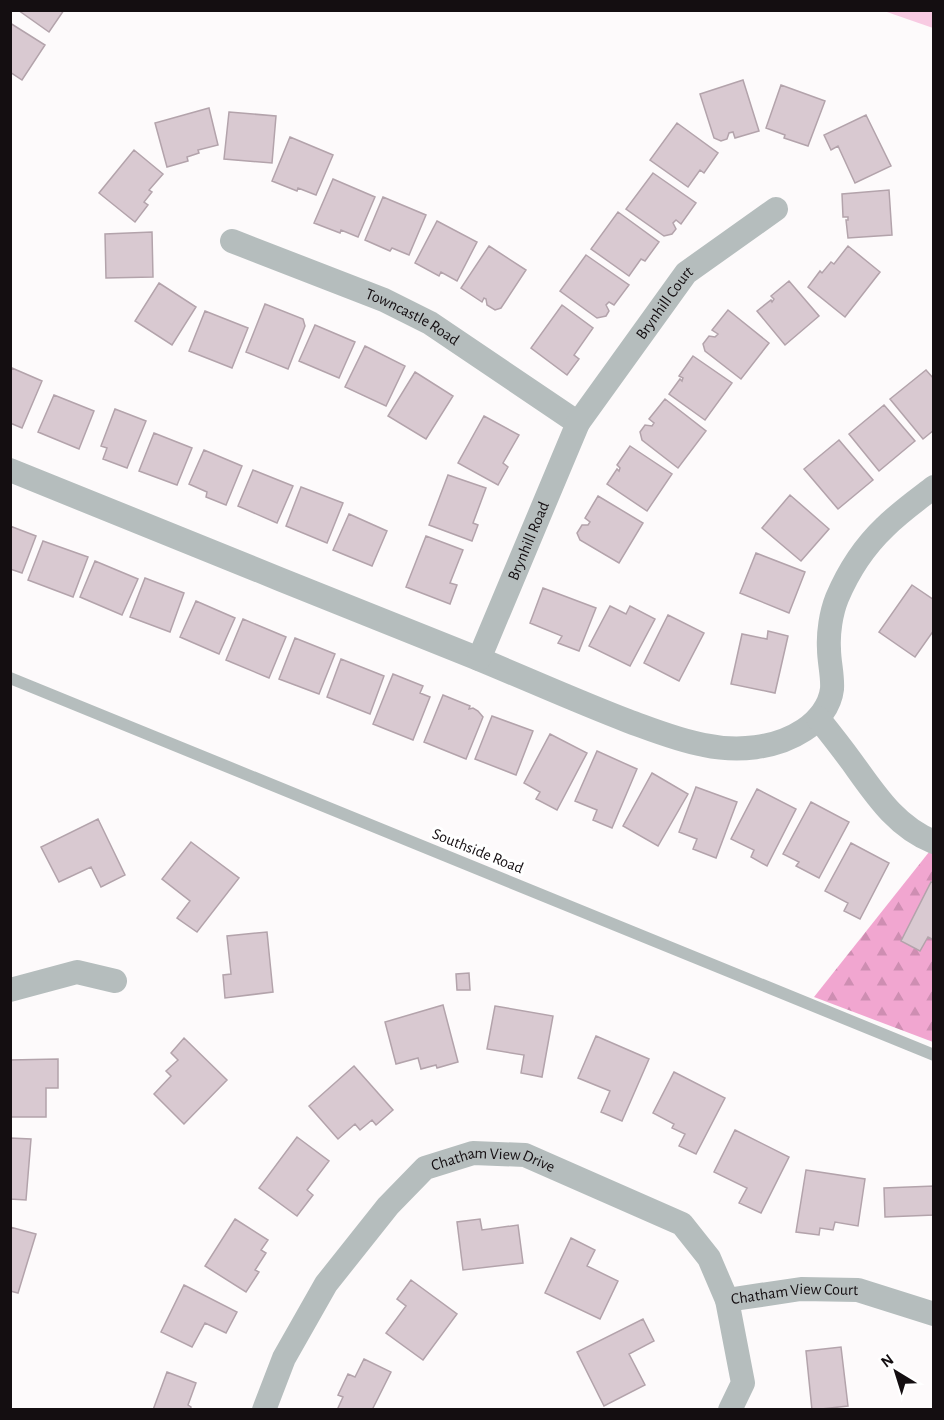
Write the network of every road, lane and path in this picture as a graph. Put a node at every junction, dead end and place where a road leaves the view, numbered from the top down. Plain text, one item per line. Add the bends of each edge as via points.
1 (776, 209) dead end
2 (232, 241) dead end
3 (578, 423) junction
4 (10, 470) edge
5 (933, 487) edge
6 (479, 659) junction
7 (10, 678) edge
8 (818, 718) junction
9 (933, 842) edge
10 (115, 981) dead end
11 (10, 990) edge
12 (933, 1055) edge
13 (727, 1300) junction
14 (933, 1314) edge
15 (264, 1410) edge
16 (730, 1410) edge

1 - 3 street, Brynhill Court via 686,273
2 - 3 street, Towncastle Road via 384,300 430,323
3 - 6 street, Brynhill Road
4 - 6 street
5 - 8 street via 884,528 845,582 831,623 832,688 828,704
6 - 8 street via 672,738 707,746 773,744 805,729
7 - 12 lane, Southside Road
8 - 9 street via 881,802 918,836
10 - 11 street via 77,972
13 - 14 street, Chatham View Court via 801,1289 858,1290
13 - 15 street, Chatham View Drive via 709,1258 682,1224 525,1155 473,1153 425,1168 388,1206 326,1284 285,1358
13 - 16 street, Chatham View Court via 742,1383

